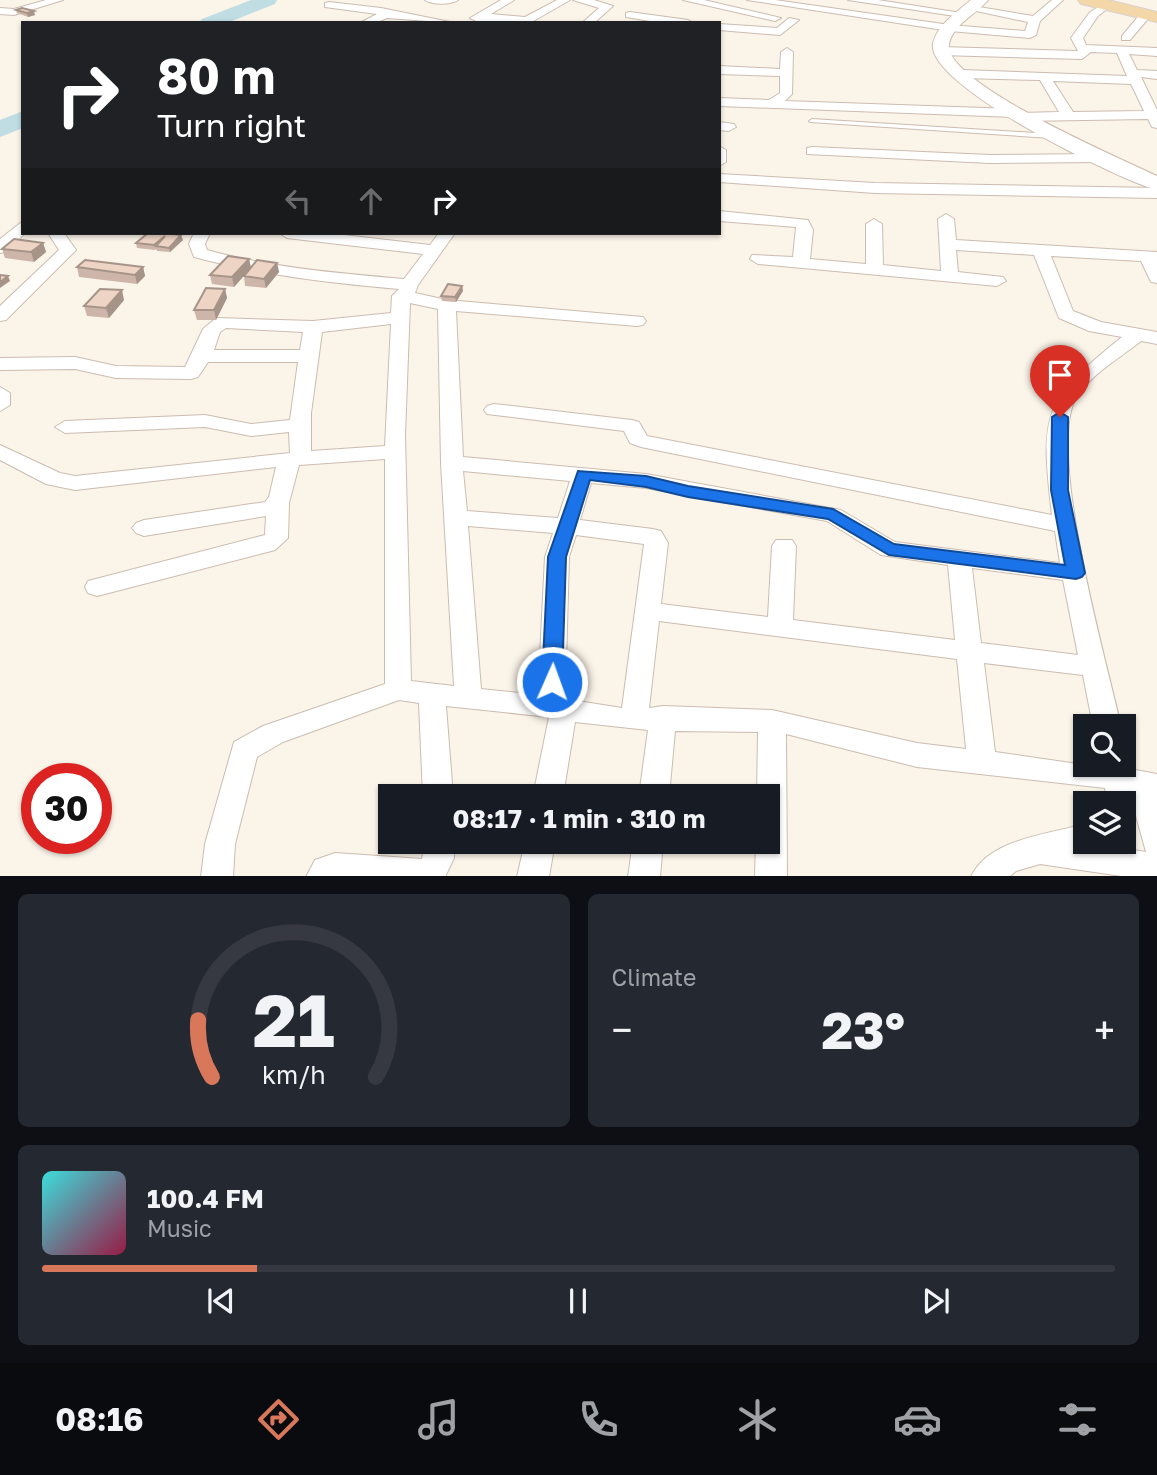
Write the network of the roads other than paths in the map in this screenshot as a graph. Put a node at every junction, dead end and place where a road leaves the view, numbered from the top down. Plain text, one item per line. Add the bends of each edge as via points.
1 (58, 0) edge
2 (430, 0) edge
3 (453, 0) edge
4 (509, 0) edge
5 (564, 0) edge
6 (578, 0) edge
7 (619, 0) edge
8 (686, 0) edge
9 (752, 0) edge
10 (852, 0) edge
11 (1007, 0) edge
12 (1058, 0) edge
13 (875, 1) edge
14 (1097, 2) edge
15 (329, 5) dead end
16 (392, 5) dead end
17 (608, 6) junction
18 (0, 11) edge
19 (544, 12) junction
20 (1149, 12) edge
21 (995, 13) junction
22 (630, 16) dead end
23 (760, 16) junction
24 (863, 17) junction
25 (371, 18) edge
26 (961, 18) edge
27 (582, 19) edge
28 (658, 19) junction
29 (472, 20) edge
30 (1035, 20) junction
31 (418, 21) edge
32 (673, 21) edge
33 (830, 24) dead end
34 (721, 27) edge
35 (855, 27) junction
36 (749, 30) junction
37 (979, 31) junction
38 (1030, 35) junction
39 (1156, 43) edge
40 (1081, 48) junction
41 (1124, 49) junction
42 (787, 52) dead end
43 (1039, 54) junction
44 (1157, 62) edge
45 (721, 70) edge
46 (786, 73) junction
47 (962, 74) junction
48 (1157, 75) edge
49 (1044, 76) junction
50 (1135, 79) junction
51 (1157, 86) edge
52 (721, 102) edge
53 (770, 105) junction
54 (1154, 114) edge
55 (1017, 115) junction
56 (1069, 117) junction
57 (813, 121) dead end
58 (1054, 136) junction
59 (812, 151) dead end
60 (1102, 158) junction
61 (1152, 177) edge
62 (721, 178) edge
63 (1157, 194) edge
64 (721, 216) edge
65 (946, 219) dead end
66 (874, 224) dead end
67 (21, 228) edge
68 (58, 235) edge
69 (201, 235) edge
70 (320, 235) edge
71 (445, 235) edge
72 (353, 237) edge
73 (948, 245) junction
74 (0, 248) edge
75 (432, 250) junction
76 (1041, 251) junction
77 (1152, 257) edge
78 (758, 259) dead end
79 (801, 263) junction
80 (875, 270) junction
81 (950, 277) junction
82 (1157, 278) edge
83 (997, 281) dead end
84 (405, 291) junction
85 (447, 305) junction
86 (4, 308) edge
87 (398, 318) junction
88 (637, 321) dead end
89 (313, 327) junction
90 (1147, 336) edge
91 (202, 356) junction
92 (310, 356) junction
93 (0, 364) edge
94 (0, 393) edge
95 (0, 405) edge
96 (494, 410) dead end
97 (301, 425) junction
98 (65, 427) dead end
99 (0, 452) edge
100 (397, 452) junction
101 (299, 458) junction
102 (452, 463) junction
103 (583, 474) junction
104 (278, 503) junction
105 (456, 518) junction
106 (567, 526) junction
107 (1067, 526) junction
108 (144, 528) dead end
109 (784, 546) dead end
110 (959, 558) junction
111 (1076, 573) junction
112 (97, 587) dead end
113 (648, 611) junction
114 (780, 628) junction
115 (968, 651) junction
116 (1095, 667) junction
117 (398, 690) junction
118 (432, 694) junction
119 (468, 699) junction
120 (558, 708) junction
121 (1105, 714) edge
122 (663, 717) junction
123 (634, 719) junction
124 (772, 721) junction
125 (982, 764) junction
126 (1131, 783) edge
127 (437, 784) edge
128 (549, 784) edge
129 (655, 784) edge
130 (1073, 840) edge
131 (1157, 843) edge
132 (1038, 850) junction
133 (438, 854) edge
134 (538, 854) edge
135 (647, 854) edge
136 (1157, 867) edge
137 (217, 876) edge
138 (322, 876) edge
139 (533, 876) edge
140 (644, 876) edge
141 (771, 876) edge
142 (987, 876) edge

1 - 18 street via 14,12
2 - 3 street
4 - 29 street
5 - 19 street
6 - 17 street
7 - 17 street
8 - 23 street via 716,12
8 - 28 street
9 - 24 street
10 - 13 street
11 - 21 street
12 - 30 street
13 - 24 street
13 - 26 street
14 - 20 main road
14 - 40 street via 1077,38
15 - 25 street
16 - 25 street
17 - 27 street
19 - 27 street
19 - 29 street via 522,21
20 - 41 street
21 - 26 street
21 - 30 street
21 - 37 street
22 - 28 street
23 - 36 street
23 - 36 street via 799,21 780,32
24 - 26 street
24 - 35 street
25 - 31 street
26 - 35 street
26 - 37 street
26 - 43 street
26 - 47 street
28 - 32 street
30 - 38 street
33 - 35 street
34 - 36 street
37 - 38 street
38 - 43 street
39 - 41 street
40 - 41 street
40 - 43 street via 1082,55
41 - 44 street
41 - 50 street
42 - 46 street
45 - 46 street
46 - 53 street via 786,94
47 - 49 street
47 - 55 street via 992,102
48 - 50 street
49 - 50 street
49 - 56 street
50 - 51 street
50 - 54 street
52 - 53 street
53 - 55 street
54 - 56 street
55 - 56 street
55 - 58 street
57 - 58 lane
58 - 60 street
59 - 60 street via 990,159
60 - 61 street
62 - 63 street via 875,188
64 - 79 street via 802,223
65 - 73 street
66 - 80 street
67 - 74 street
68 - 86 street via 68,250
69 - 84 street via 197,244 200,253 227,262
70 - 72 street
71 - 75 street
72 - 75 street
73 - 76 street
73 - 81 street
75 - 84 street
76 - 77 street
76 - 90 street via 1065,314 1096,327
77 - 82 street
78 - 79 street
79 - 80 street
80 - 81 street
81 - 83 street
84 - 85 street
84 - 87 street
85 - 88 street
85 - 102 street
87 - 89 street
87 - 100 street
89 - 91 street via 222,321 212,329
89 - 92 street
90 - 107 street via 1077,386 1064,402 1059,490
91 - 92 street
91 - 93 street via 191,373 116,372 75,363
92 - 97 street
94 - 95 street
96 - 107 street via 632,426 641,441
97 - 98 street via 251,430 205,421
97 - 101 street
99 - 101 street via 54,480 75,483
100 - 101 street
100 - 117 street
101 - 104 street
102 - 103 street
102 - 105 street
103 - 106 street
103 - 110 street via 833,514 889,549
104 - 108 street via 265,511
104 - 112 street via 276,538 267,544
105 - 106 street
105 - 119 street
106 - 113 street via 653,537
106 - 120 street via 555,580
107 - 111 street
109 - 114 street
110 - 111 street
110 - 115 street
111 - 116 street
113 - 114 street
113 - 123 street
114 - 115 street
115 - 116 street
115 - 125 street
116 - 121 street
117 - 118 street
117 - 137 street via 258,740 244,750 220,844
118 - 119 street
118 - 127 street
119 - 120 street
120 - 123 street
120 - 128 street
122 - 123 street
122 - 124 street
122 - 129 street
124 - 125 street via 917,755
124 - 141 street
125 - 126 street
126 - 131 street
130 - 132 street
132 - 136 street
132 - 142 street via 1006,860
133 - 138 street via 429,871 335,867
134 - 139 street
135 - 140 street

